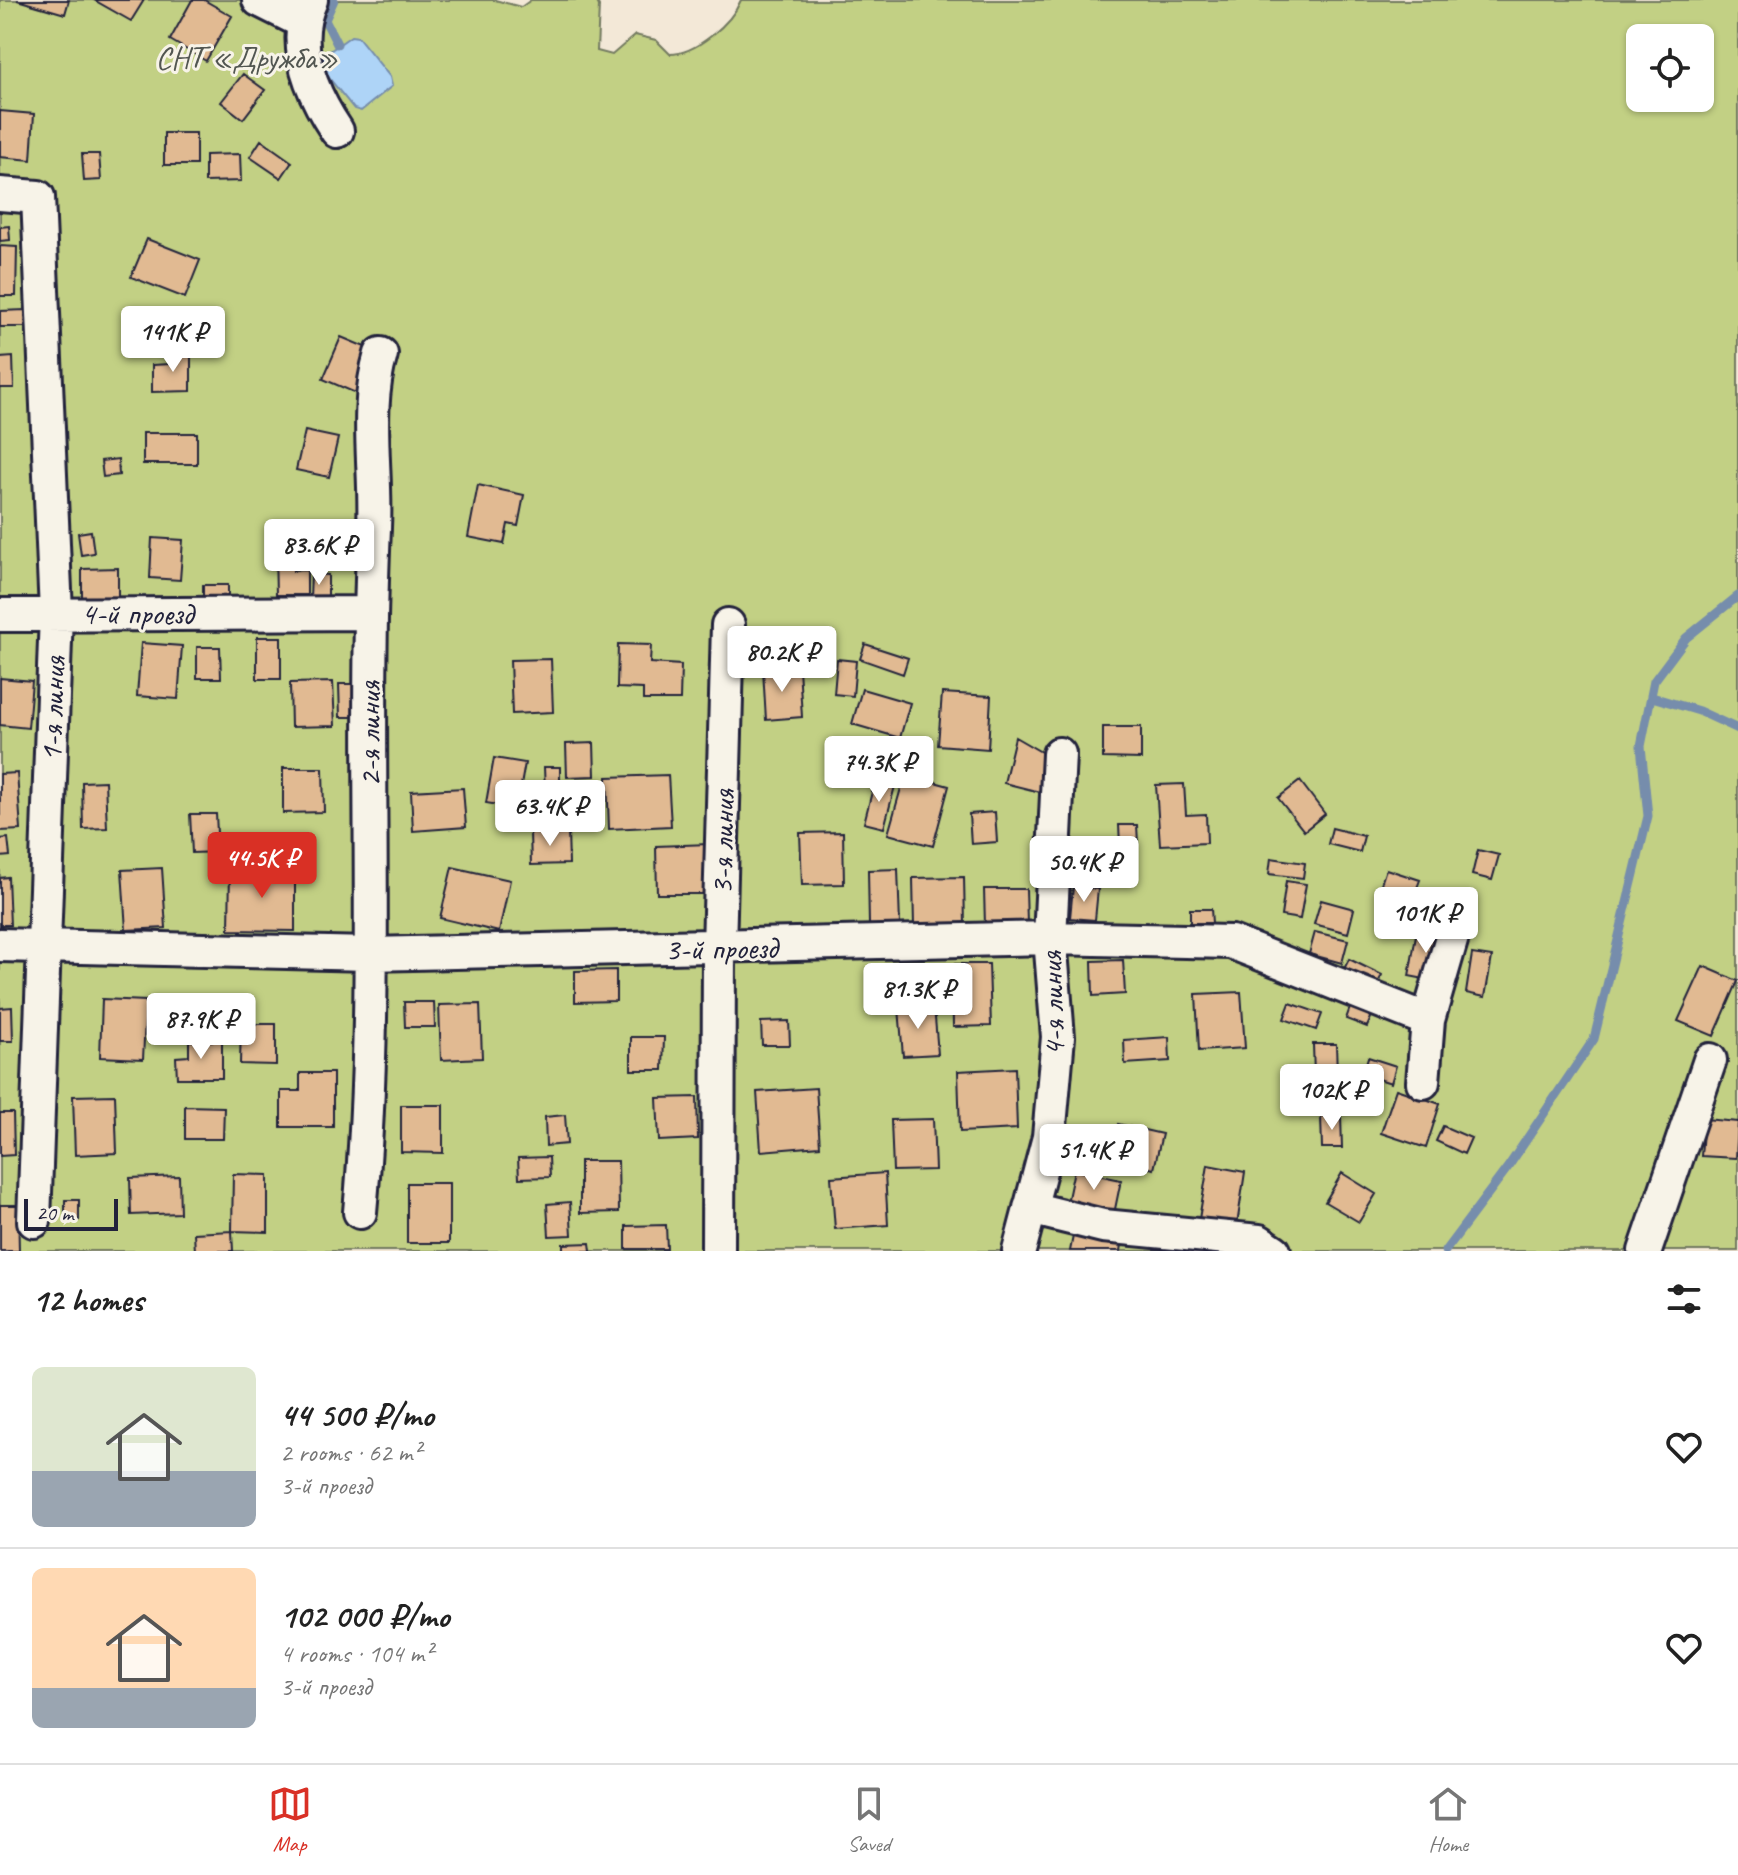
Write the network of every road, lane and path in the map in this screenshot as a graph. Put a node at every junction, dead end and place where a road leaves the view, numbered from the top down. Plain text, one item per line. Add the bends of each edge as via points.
1 (259, 0) edge
2 (306, 11) edge
3 (337, 131) dead end
4 (0, 194) edge
5 (381, 354) dead end
6 (56, 613) junction
7 (369, 613) junction
8 (0, 615) edge
9 (728, 625) dead end
10 (1059, 754) dead end
11 (1452, 937) dead end
12 (1050, 938) junction
13 (42, 944) junction
14 (0, 945) edge
15 (719, 948) junction
16 (370, 954) junction
17 (1428, 1020) junction
18 (1710, 1060) dead end
19 (1423, 1082) dead end
20 (1030, 1208) junction
21 (360, 1212) dead end
22 (34, 1221) dead end
23 (718, 1251) edge
24 (1019, 1251) edge
25 (1274, 1251) edge
26 (1645, 1251) edge

1 - 2 street
2 - 3 street via 304,62 322,109
4 - 6 street, 1-я линия via 38,197
5 - 7 street, 2-я линия via 372,383 375,523
6 - 7 street, 4-й проезд
6 - 8 street, 4-й проезд
6 - 13 street, 1-я линия
7 - 16 street, 2-я линия
9 - 15 street, 3-я линия
10 - 12 street, 4-я линия
11 - 17 street
12 - 15 street, 3-й проезд
12 - 17 street, 3-й проезд via 1231,942
12 - 20 street, 4-я линия via 1058,1037 1049,1137
13 - 14 street, 3-й проезд
13 - 16 street, 3-й проезд
13 - 22 street, 1-я линия
15 - 16 street, 3-й проезд
15 - 23 street, 3-я линия
16 - 21 street, 2-я линия
17 - 19 street
18 - 26 street
20 - 24 street, 4-я линия
20 - 25 street via 1103,1226 1259,1241

